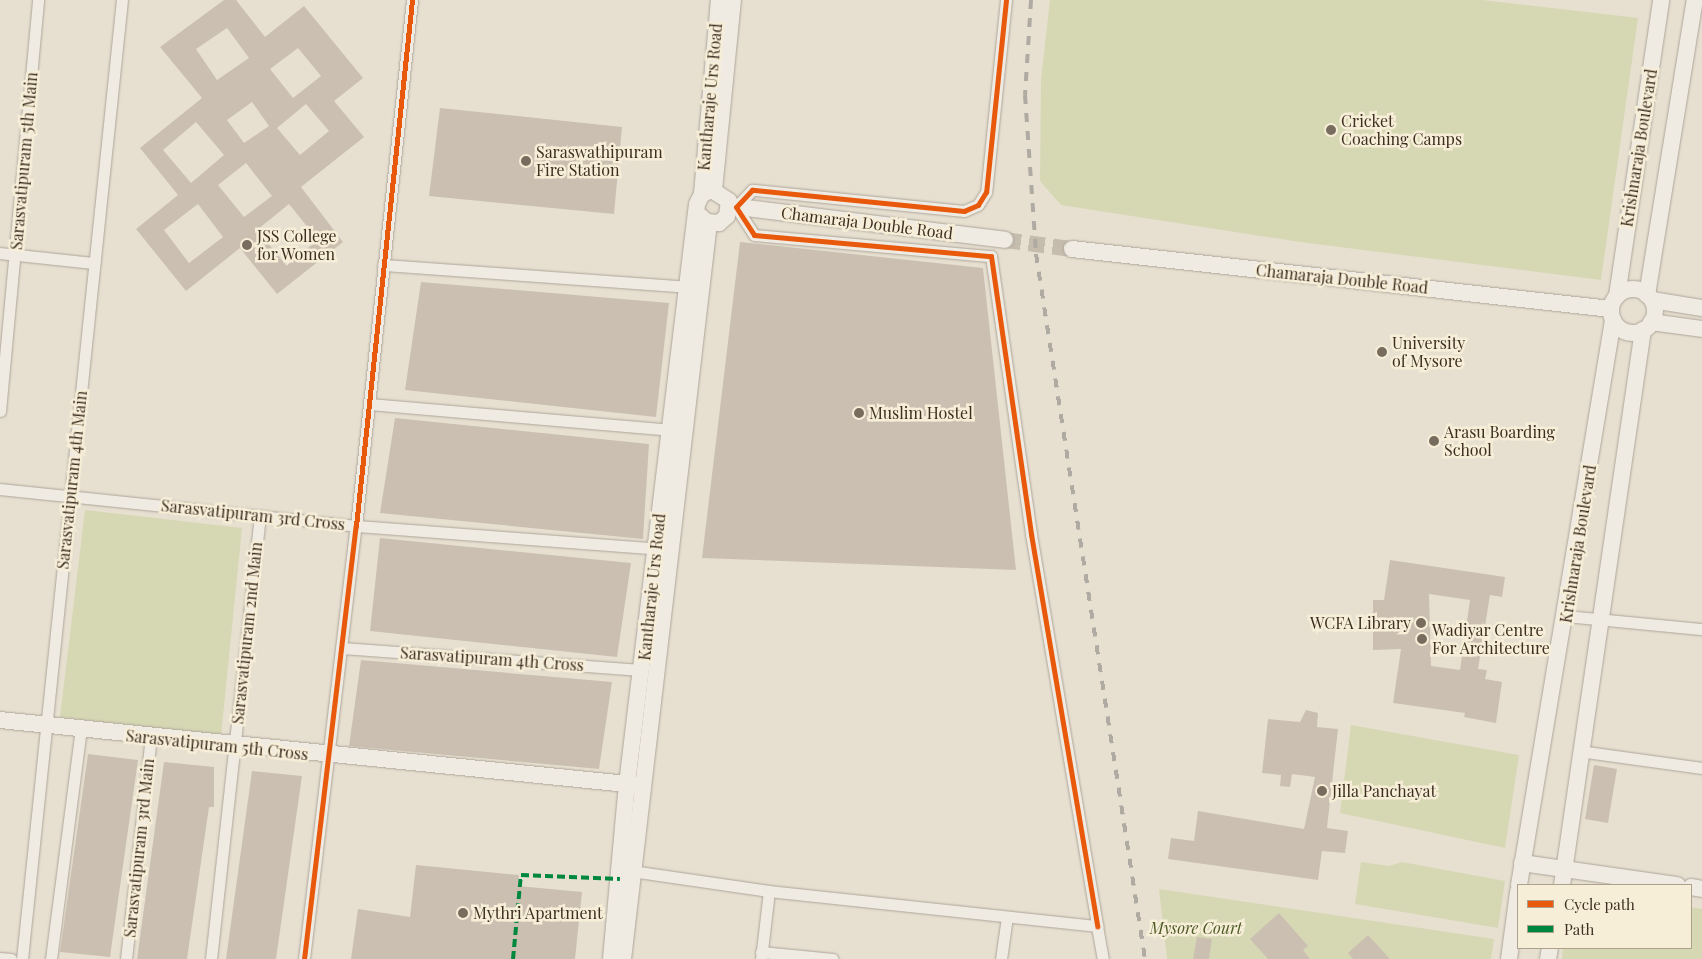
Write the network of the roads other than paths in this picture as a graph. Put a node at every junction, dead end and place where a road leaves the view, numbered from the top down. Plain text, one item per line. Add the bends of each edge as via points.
1 (38, 0) edge
2 (122, 0) edge
3 (412, 0) edge
4 (719, 0) edge
5 (733, 0) edge
6 (1006, 0) edge
7 (1661, 0) edge
8 (1695, 0) edge
9 (708, 192) junction
10 (733, 207) junction
11 (704, 219) junction
12 (1005, 240) tunnel mouth
13 (1072, 248) tunnel mouth
14 (0, 253) edge
15 (15, 255) junction
16 (94, 263) junction
17 (383, 264) junction
18 (688, 287) junction
19 (1649, 297) junction
20 (1613, 308) junction
21 (1702, 308) edge
22 (1647, 326) junction
23 (1702, 329) edge
24 (369, 404) junction
25 (0, 411) edge
26 (670, 430) junction
27 (0, 489) edge
28 (70, 496) junction
29 (260, 516) junction
30 (356, 526) junction
31 (663, 549) junction
32 (1566, 616) junction
33 (1600, 619) junction
34 (1702, 630) edge
35 (341, 648) junction
36 (642, 670) junction
37 (0, 720) edge
38 (46, 726) junction
39 (81, 729) junction
40 (151, 737) junction
41 (235, 746) junction
42 (1579, 751) junction
43 (329, 757) junction
44 (1702, 768) edge
45 (635, 785) junction
46 (1522, 863) junction
47 (1565, 868) junction
48 (632, 871) junction
49 (1519, 884) edge
50 (1562, 884) edge
51 (1670, 884) edge
52 (769, 891) junction
53 (1517, 899) edge
54 (1007, 916) junction
55 (1097, 926) junction
56 (761, 956) edge
57 (0, 958) edge
58 (11, 959) edge
59 (22, 959) edge
60 (51, 959) edge
61 (126, 959) edge
62 (211, 959) edge
63 (304, 959) edge
64 (611, 959) edge
65 (623, 959) edge
66 (833, 959) edge
67 (1001, 959) edge
68 (1103, 959) edge
69 (1509, 959) edge

1 - 15 street, Sarasvatipuram 5th Main
2 - 16 street, Sarasvatipuram 4th Main
3 - 17 street
4 - 9 street, Kantharaje Urs Road
5 - 9 street, Kantharaje Urs Road
6 - 10 street via 986,192 978,206 964,211 752,190
7 - 20 street, Krishnaraja Boulevard
8 - 19 street, Krishnaraja Boulevard
9 - 10 street via 726,196
9 - 11 street via 697,204
10 - 11 street via 723,220
10 - 12 street, Chamaraja Double Road
10 - 55 street via 754,235 991,256 1031,534
11 - 18 street, Kantharaje Urs Road
11 - 31 street, Kantharaje Urs Road
13 - 20 street, Chamaraja Double Road
14 - 15 street
15 - 16 street
15 - 25 street, Sarasvatipuram 5th Main
16 - 28 street, Sarasvatipuram 4th Main
17 - 18 street
17 - 24 street
18 - 26 street, Kantharaje Urs Road
19 - 20 street via 1628,290
19 - 21 street
19 - 22 street, Krishnaraja Boulevard
20 - 22 street via 1629,332
20 - 32 street, Krishnaraja Boulevard
22 - 23 street
22 - 33 street, Krishnaraja Boulevard
24 - 26 street
24 - 30 street
26 - 31 street, Kantharaje Urs Road
27 - 28 street, Sarasvatipuram 3rd Cross
28 - 29 street, Sarasvatipuram 3rd Cross
28 - 38 street, Sarasvatipuram 4th Main
29 - 30 street, Sarasvatipuram 3rd Cross
29 - 41 street, Sarasvatipuram 2nd Main
30 - 31 street, Sarasvatipuram 3rd Cross
30 - 35 street
31 - 36 street, Kantharaje Urs Road
31 - 45 street, Kantharaje Urs Road
32 - 33 street
32 - 46 street, Krishnaraja Boulevard
33 - 34 street
33 - 42 street, Krishnaraja Boulevard
35 - 36 street, Sarasvatipuram 4th Cross
35 - 43 street
36 - 45 street, Kantharaje Urs Road
37 - 38 street, Sarasvatipuram 5th Cross
38 - 39 street, Sarasvatipuram 5th Cross
38 - 59 street, Sarasvatipuram 4th Main
39 - 40 street, Sarasvatipuram 5th Cross
39 - 60 street
40 - 41 street, Sarasvatipuram 5th Cross
40 - 61 street, Sarasvatipuram 3rd Main
41 - 43 street, Sarasvatipuram 5th Cross
41 - 62 street, Sarasvatipuram 2nd Main
42 - 44 street
42 - 47 street, Krishnaraja Boulevard
43 - 45 street, Sarasvatipuram 5th Cross
43 - 63 street
45 - 48 street, Kantharaje Urs Road
45 - 64 street, Kantharaje Urs Road
46 - 47 street
46 - 49 street, Krishnaraja Boulevard
47 - 50 street, Krishnaraja Boulevard
47 - 51 street
48 - 52 street
48 - 65 street, Kantharaje Urs Road
52 - 54 street
52 - 56 street
53 - 69 street
54 - 55 street
54 - 67 street
55 - 68 street
56 - 66 street
57 - 58 street

